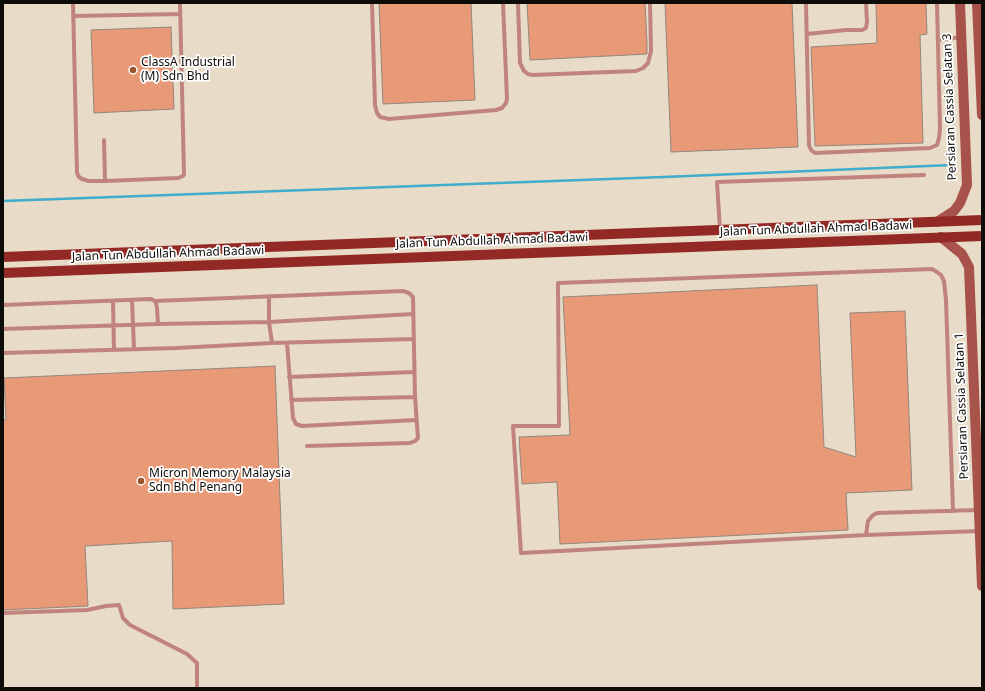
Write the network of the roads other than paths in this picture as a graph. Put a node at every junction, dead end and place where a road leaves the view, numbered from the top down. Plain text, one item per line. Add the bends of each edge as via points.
1 (73, 3) edge
2 (180, 3) edge
3 (372, 3) edge
4 (503, 3) edge
5 (518, 3) edge
6 (650, 3) edge
7 (806, 3) edge
8 (866, 3) edge
9 (937, 3) edge
10 (960, 3) edge
11 (977, 3) edge
12 (180, 14) junction
13 (73, 16) junction
14 (807, 34) junction
15 (961, 37) junction
16 (938, 40) junction
17 (982, 115) edge
18 (104, 140) dead end
19 (924, 175) dead end
20 (105, 181) junction
21 (982, 220) edge
22 (937, 222) junction
23 (720, 230) junction
24 (982, 236) edge
25 (941, 237) junction
26 (3, 257) edge
27 (3, 273) edge
28 (269, 297) junction
29 (132, 300) junction
30 (112, 301) junction
31 (155, 301) junction
32 (3, 305) edge
33 (413, 314) junction
34 (269, 322) junction
35 (158, 324) junction
36 (113, 325) junction
37 (133, 325) junction
38 (3, 329) edge
39 (414, 339) junction
40 (287, 342) junction
41 (272, 343) junction
42 (134, 349) junction
43 (114, 350) junction
44 (3, 353) edge
45 (414, 372) junction
46 (289, 377) junction
47 (415, 397) junction
48 (291, 400) junction
49 (416, 420) junction
50 (307, 446) dead end
51 (980, 510) edge
52 (954, 511) junction
53 (981, 531) edge
54 (866, 536) junction
55 (982, 586) edge
56 (3, 613) edge
57 (197, 688) edge

1 - 13 lane
2 - 12 lane
3 - 4 lane via 375,105 380,117 389,119 502,108 507,98
5 - 6 lane via 520,63 524,71 532,75 636,71 643,68 648,63 651,51
7 - 14 lane
8 - 14 lane via 866,28
9 - 16 lane
10 - 15 street, Persiaran Cassia Selatan 3
11 - 17 street
12 - 13 lane
12 - 20 lane via 184,174 178,178
13 - 20 lane via 77,173 82,179
14 - 16 lane via 809,146 815,153 930,148 936,145 940,128
15 - 16 lane
15 - 22 street, Persiaran Cassia Selatan 3 via 966,185 960,203 954,211
18 - 20 lane
19 - 23 lane via 717,182
21 - 22 main road, Jalan Tun Abdullah Ahmad Badawi
22 - 23 main road, Jalan Tun Abdullah Ahmad Badawi
23 - 26 main road, Jalan Tun Abdullah Ahmad Badawi
24 - 25 main road, Jalan Tun Abdullah Ahmad Badawi
25 - 27 main road, Jalan Tun Abdullah Ahmad Badawi
25 - 51 street, Persiaran Cassia Selatan 1 via 962,254 969,267
28 - 31 lane
28 - 33 lane via 403,291 409,292 413,297
28 - 34 lane
29 - 30 lane
29 - 31 lane
29 - 37 lane
30 - 32 lane
30 - 36 lane
31 - 35 lane
33 - 34 lane
33 - 39 lane
34 - 35 lane
34 - 41 lane
35 - 37 lane
36 - 37 lane
36 - 38 lane
36 - 43 lane
37 - 42 lane
39 - 40 lane
39 - 45 lane
40 - 41 lane
40 - 46 lane
41 - 42 lane
42 - 43 lane
43 - 44 lane
45 - 46 lane
45 - 47 lane
46 - 48 lane
47 - 48 lane
47 - 49 lane
48 - 49 lane via 292,418 296,424 302,426
49 - 50 lane via 418,438 410,443
51 - 52 lane
51 - 53 street, Persiaran Cassia Selatan 1
52 - 54 lane via 877,513 868,521
52 - 54 lane via 946,300 944,281 941,275 932,269 558,283 559,426 513,426 522,553
53 - 54 lane
53 - 55 street, Persiaran Cassia Selatan 1
56 - 57 lane via 86,610 119,605 123,618 130,625 187,654 197,663

